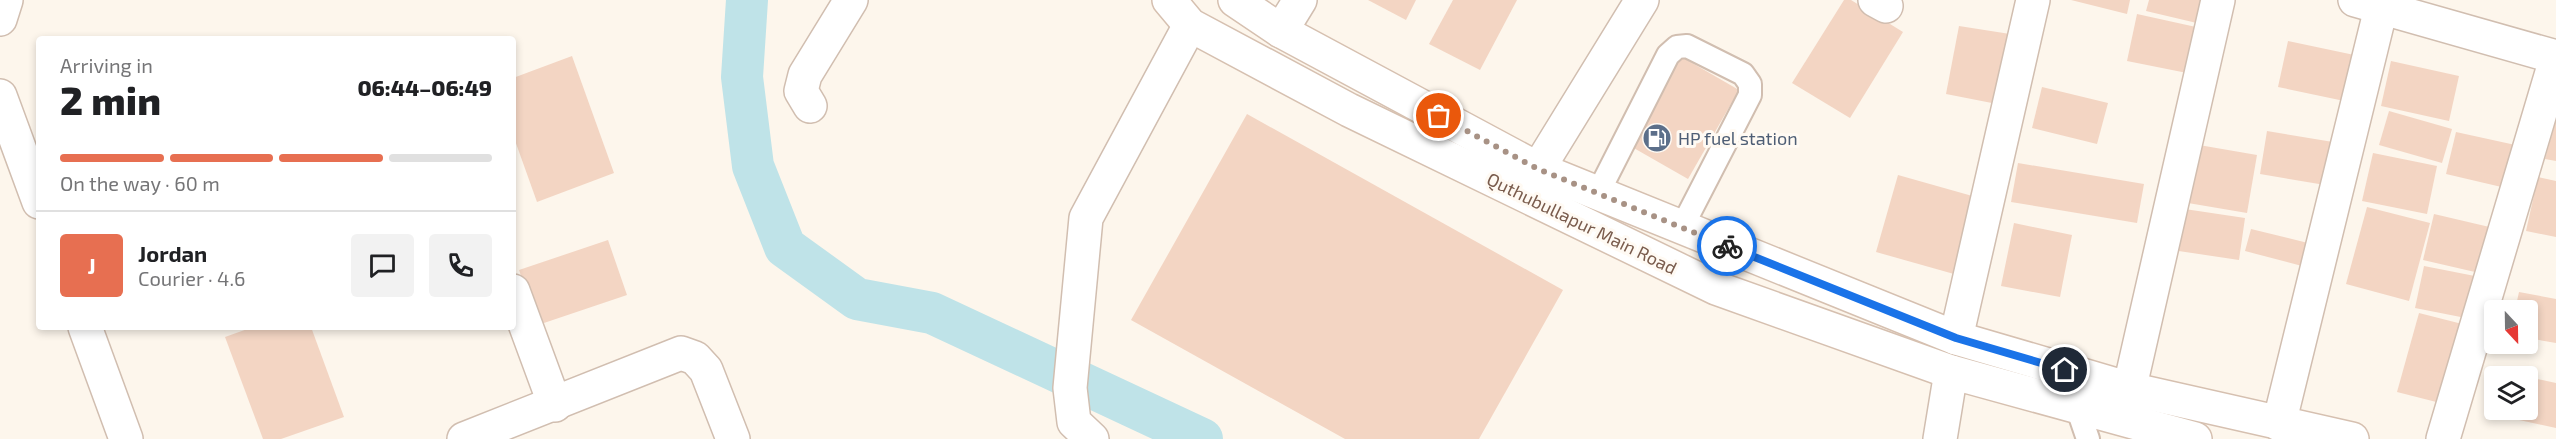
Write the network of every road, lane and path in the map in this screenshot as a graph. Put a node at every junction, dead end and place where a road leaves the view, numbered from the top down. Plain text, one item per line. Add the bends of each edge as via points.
1 (6, 0) edge
2 (851, 0) edge
3 (1169, 0) edge
4 (1235, 0) edge
5 (1300, 0) edge
6 (1642, 0) edge
7 (2033, 0) edge
8 (2218, 0) edge
9 (2373, 2) edge
10 (0, 19) edge
11 (1190, 25) junction
12 (1281, 31) junction
13 (2556, 58) edge
14 (0, 96) edge
15 (810, 106) dead end
16 (1538, 169) junction
17 (36, 194) edge
18 (1598, 194) junction
19 (1682, 227) junction
20 (516, 299) edge
21 (86, 330) edge
22 (1956, 338) junction
23 (1951, 372) junction
24 (2126, 404) junction
25 (555, 405) junction
26 (2077, 407) junction
27 (2279, 424) junction
28 (126, 439) edge
29 (464, 439) edge
30 (733, 439) edge
31 (1092, 439) edge
32 (1940, 439) edge
33 (2088, 439) edge
34 (2195, 439) edge
35 (2352, 439) edge
36 (2443, 439) edge

1 - 10 street
2 - 15 street via 806,75 801,91
3 - 11 street, Quthubullapur Main Road
4 - 12 street, Quthubullapur Main Road
5 - 12 street
6 - 16 street
7 - 22 street
8 - 24 street
9 - 13 street
9 - 27 street
11 - 23 street, Quthubullapur Main Road via 1349,110 1716,288
11 - 31 street via 1086,218 1070,388 1074,422
12 - 16 street, Quthubullapur Main Road
13 - 36 street
14 - 17 street
16 - 18 street, Quthubullapur Main Road
18 - 19 street, Quthubullapur Main Road
18 - 19 lane via 1668,55 1677,47 1687,46 1743,74 1750,84 1750,95
19 - 22 street, Quthubullapur Main Road
20 - 25 street
21 - 28 street
22 - 24 street, Quthubullapur Main Road
23 - 26 street, Quthubullapur Main Road
23 - 32 street
24 - 26 street, Quthubullapur Main Road
24 - 27 street, Quthubullapur Main Road
24 - 34 street, Quthubullapur Main Road
25 - 29 street
25 - 30 street via 681,353 695,358 706,370
26 - 33 lane
27 - 35 street, Quthubullapur Main Road

